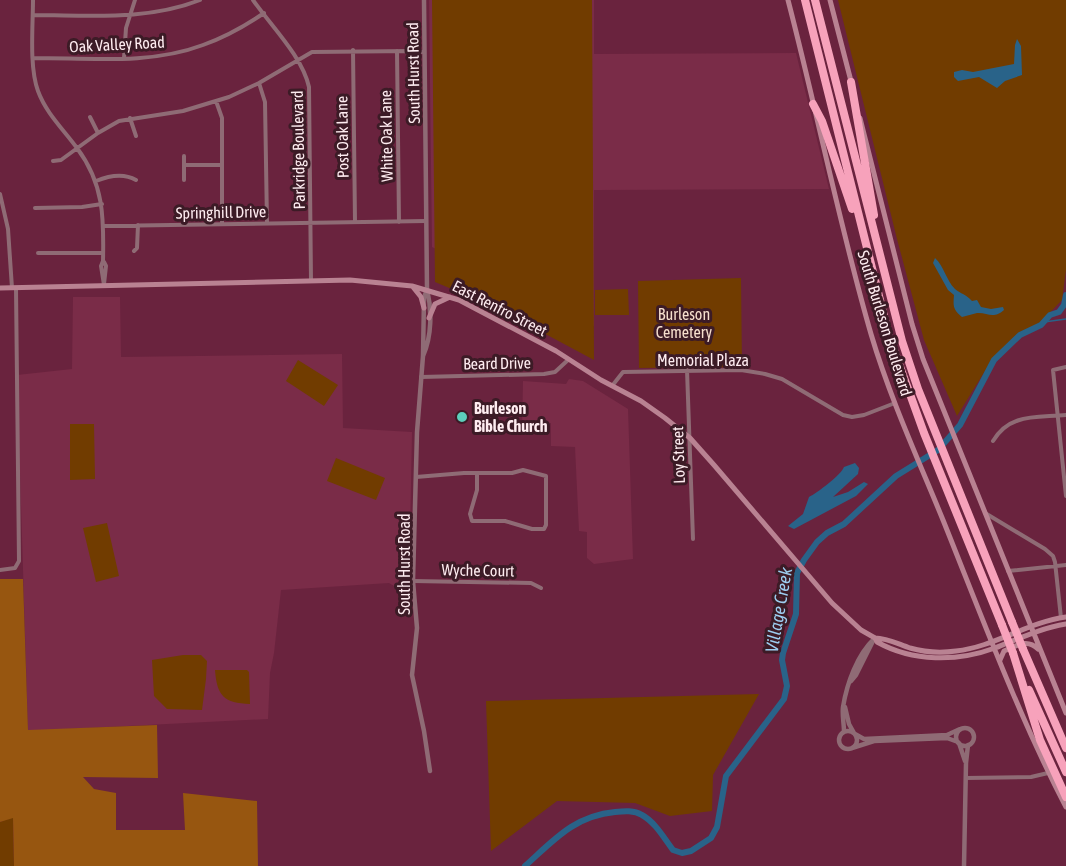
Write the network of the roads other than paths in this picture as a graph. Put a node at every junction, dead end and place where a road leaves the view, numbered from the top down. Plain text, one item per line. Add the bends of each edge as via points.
1 (33, 0) edge
2 (135, 0) edge
3 (200, 0) edge
4 (254, 0) edge
5 (424, 0) edge
6 (788, 0) edge
7 (805, 0) edge
8 (816, 0) edge
9 (830, 0) edge
10 (264, 13) junction
11 (130, 14) junction
12 (33, 15) junction
13 (353, 50) junction
14 (397, 51) junction
15 (424, 52) junction
16 (34, 58) junction
17 (124, 58) junction
18 (297, 60) junction
19 (851, 82) junction
20 (259, 83) junction
21 (216, 101) junction
22 (813, 104) junction
23 (90, 117) dead end
24 (130, 118) junction
25 (98, 133) junction
26 (136, 136) dead end
27 (78, 149) junction
28 (184, 156) dead end
29 (53, 161) dead end
30 (185, 165) junction
31 (221, 165) junction
32 (136, 180) dead end
33 (184, 180) dead end
34 (96, 181) junction
35 (0, 194) edge
36 (102, 204) junction
37 (35, 208) dead end
38 (426, 221) junction
39 (355, 222) junction
40 (399, 222) junction
41 (267, 223) junction
42 (311, 223) junction
43 (222, 224) junction
44 (138, 225) junction
45 (104, 226) junction
46 (134, 252) dead end
47 (38, 253) dead end
48 (103, 253) junction
49 (869, 261) junction
50 (880, 261) junction
51 (311, 281) junction
52 (104, 286) junction
53 (412, 286) junction
54 (0, 288) edge
55 (14, 288) junction
56 (427, 289) junction
57 (450, 297) junction
58 (424, 308) junction
59 (429, 318) junction
60 (423, 356) junction
61 (568, 360) junction
62 (1066, 367) edge
63 (687, 370) junction
64 (421, 377) junction
65 (612, 386) junction
66 (895, 403) junction
67 (1066, 415) edge
68 (1058, 416) junction
69 (690, 438) junction
70 (993, 441) dead end
71 (1064, 465) edge
72 (477, 473) junction
73 (416, 477) junction
74 (1066, 496) edge
75 (984, 513) junction
76 (693, 539) dead end
77 (1066, 565) edge
78 (1055, 566) junction
79 (0, 570) edge
80 (1008, 571) junction
81 (413, 581) junction
82 (541, 588) dead end
83 (1064, 618) edge
84 (1066, 624) edge
85 (1032, 630) junction
86 (874, 638) junction
87 (992, 646) junction
88 (955, 652) junction
89 (1041, 652) junction
90 (1013, 653) junction
91 (926, 657) junction
92 (1000, 661) junction
93 (844, 702) junction
94 (1066, 713) edge
95 (960, 729) junction
96 (844, 732) junction
97 (855, 734) junction
98 (958, 743) junction
99 (968, 745) junction
100 (852, 748) junction
101 (1066, 748) edge
102 (966, 763) junction
103 (430, 771) dead end
104 (1066, 772) edge
105 (1048, 773) junction
106 (966, 778) junction
107 (1066, 796) edge
108 (1066, 807) edge
109 (964, 866) edge

1 - 12 street
2 - 11 street
3 - 11 street via 170,10
4 - 10 street, Parkridge Boulevard
5 - 15 street, South Hurst Road
6 - 22 main road, South Burleson Boulevard
7 - 49 highway
8 - 50 highway
9 - 19 main road, South Burleson Boulevard
10 - 17 street, Oak Valley Road via 202,46 156,57
10 - 18 street, Parkridge Boulevard
11 - 12 street
11 - 17 street
12 - 16 street
13 - 14 street
13 - 18 street via 312,52
13 - 39 street, Post Oak Lane
14 - 15 street
14 - 40 street, White Oak Lane
15 - 38 street, South Hurst Road
16 - 17 street, Oak Valley Road
16 - 27 street via 38,92 51,116
18 - 20 street
18 - 42 street, Parkridge Boulevard via 309,87
19 - 50 highway
19 - 75 main road, South Burleson Boulevard via 912,324
20 - 21 street
20 - 41 street via 265,102
21 - 24 street via 183,111
21 - 31 street via 222,118
22 - 49 highway
22 - 66 main road, South Burleson Boulevard via 860,297
23 - 25 street
24 - 25 street
24 - 26 street
25 - 27 street
27 - 29 street
27 - 34 street
28 - 30 street
30 - 31 street
30 - 33 street
31 - 43 street
32 - 34 street via 119,176
34 - 36 street
35 - 55 street
36 - 37 street
36 - 45 street
38 - 40 street, Springhill Drive
38 - 56 street, South Hurst Road
39 - 40 street, Springhill Drive
39 - 42 street, Springhill Drive
41 - 42 street, Springhill Drive
41 - 43 street, Springhill Drive
42 - 51 street, Parkridge Boulevard
43 - 44 street, Springhill Drive
44 - 45 street, Springhill Drive
44 - 46 street
45 - 48 street
47 - 48 street
48 - 52 street
49 - 90 highway, bridge via 889,336 924,433
50 - 101 highway, bridge via 905,351 933,425
51 - 52 main road, East Renfro Street
51 - 53 main road, East Renfro Street
52 - 55 main road, East Renfro Street
53 - 56 main road, East Renfro Street
53 - 58 main road via 422,297
54 - 55 main road, East Renfro Street
55 - 79 street via 19,561 15,568
56 - 57 main road, East Renfro Street
56 - 58 street, South Hurst Road
56 - 59 street, South Hurst Road
57 - 59 main road via 435,304
57 - 61 main road, East Renfro Street
58 - 60 street, South Hurst Road
59 - 60 street, South Hurst Road
60 - 64 street, South Hurst Road
61 - 64 street, Beard Drive via 555,372 544,374
61 - 65 main road, East Renfro Street
62 - 68 street via 1053,370
63 - 65 street, Memorial Plaza via 622,372
63 - 66 street, Memorial Plaza via 765,374 782,379 852,417
63 - 69 street, Loy Street
64 - 73 street, South Hurst Road
65 - 69 main road, East Renfro Street via 645,404
66 - 87 main road, South Burleson Boulevard
67 - 68 street
68 - 70 street via 1016,420 1000,430
68 - 71 street
69 - 76 street, Loy Street
69 - 86 main road, East Renfro Street via 847,618
71 - 74 street
72 - 72 street via 523,470 546,476 544,529 505,521 472,521
72 - 73 street
73 - 81 street, South Hurst Road
75 - 78 street via 1046,550 1053,556
75 - 80 main road, South Burleson Boulevard
77 - 78 street
78 - 80 street
78 - 83 street
80 - 85 main road, South Burleson Boulevard
81 - 82 street, Wyche Court via 531,583
81 - 103 street, South Hurst Road via 417,628 412,675
83 - 85 main road
84 - 85 main road
85 - 87 main road
85 - 89 main road, South Burleson Boulevard
86 - 88 main road, East Renfro Street via 913,649
86 - 91 main road, East Renfro Street via 882,645
86 - 93 street via 852,673
87 - 88 main road, East Renfro Street
87 - 91 main road, East Renfro Street via 951,658
87 - 92 main road, South Burleson Boulevard
88 - 91 main road
89 - 92 main road via 1027,642 1004,651
89 - 94 main road, South Burleson Boulevard
90 - 104 highway
90 - 107 highway via 1040,740
92 - 105 main road, South Burleson Boulevard
93 - 96 street
93 - 97 street
95 - 97 street via 947,735 864,738
95 - 98 street
95 - 99 street via 973,733 973,742
96 - 97 street
96 - 100 street via 839,736 841,746
97 - 100 street via 857,741
98 - 99 street
98 - 100 street via 947,738 874,741
98 - 102 street
99 - 102 street
102 - 106 street
105 - 106 street
105 - 108 main road, South Burleson Boulevard
106 - 109 street

